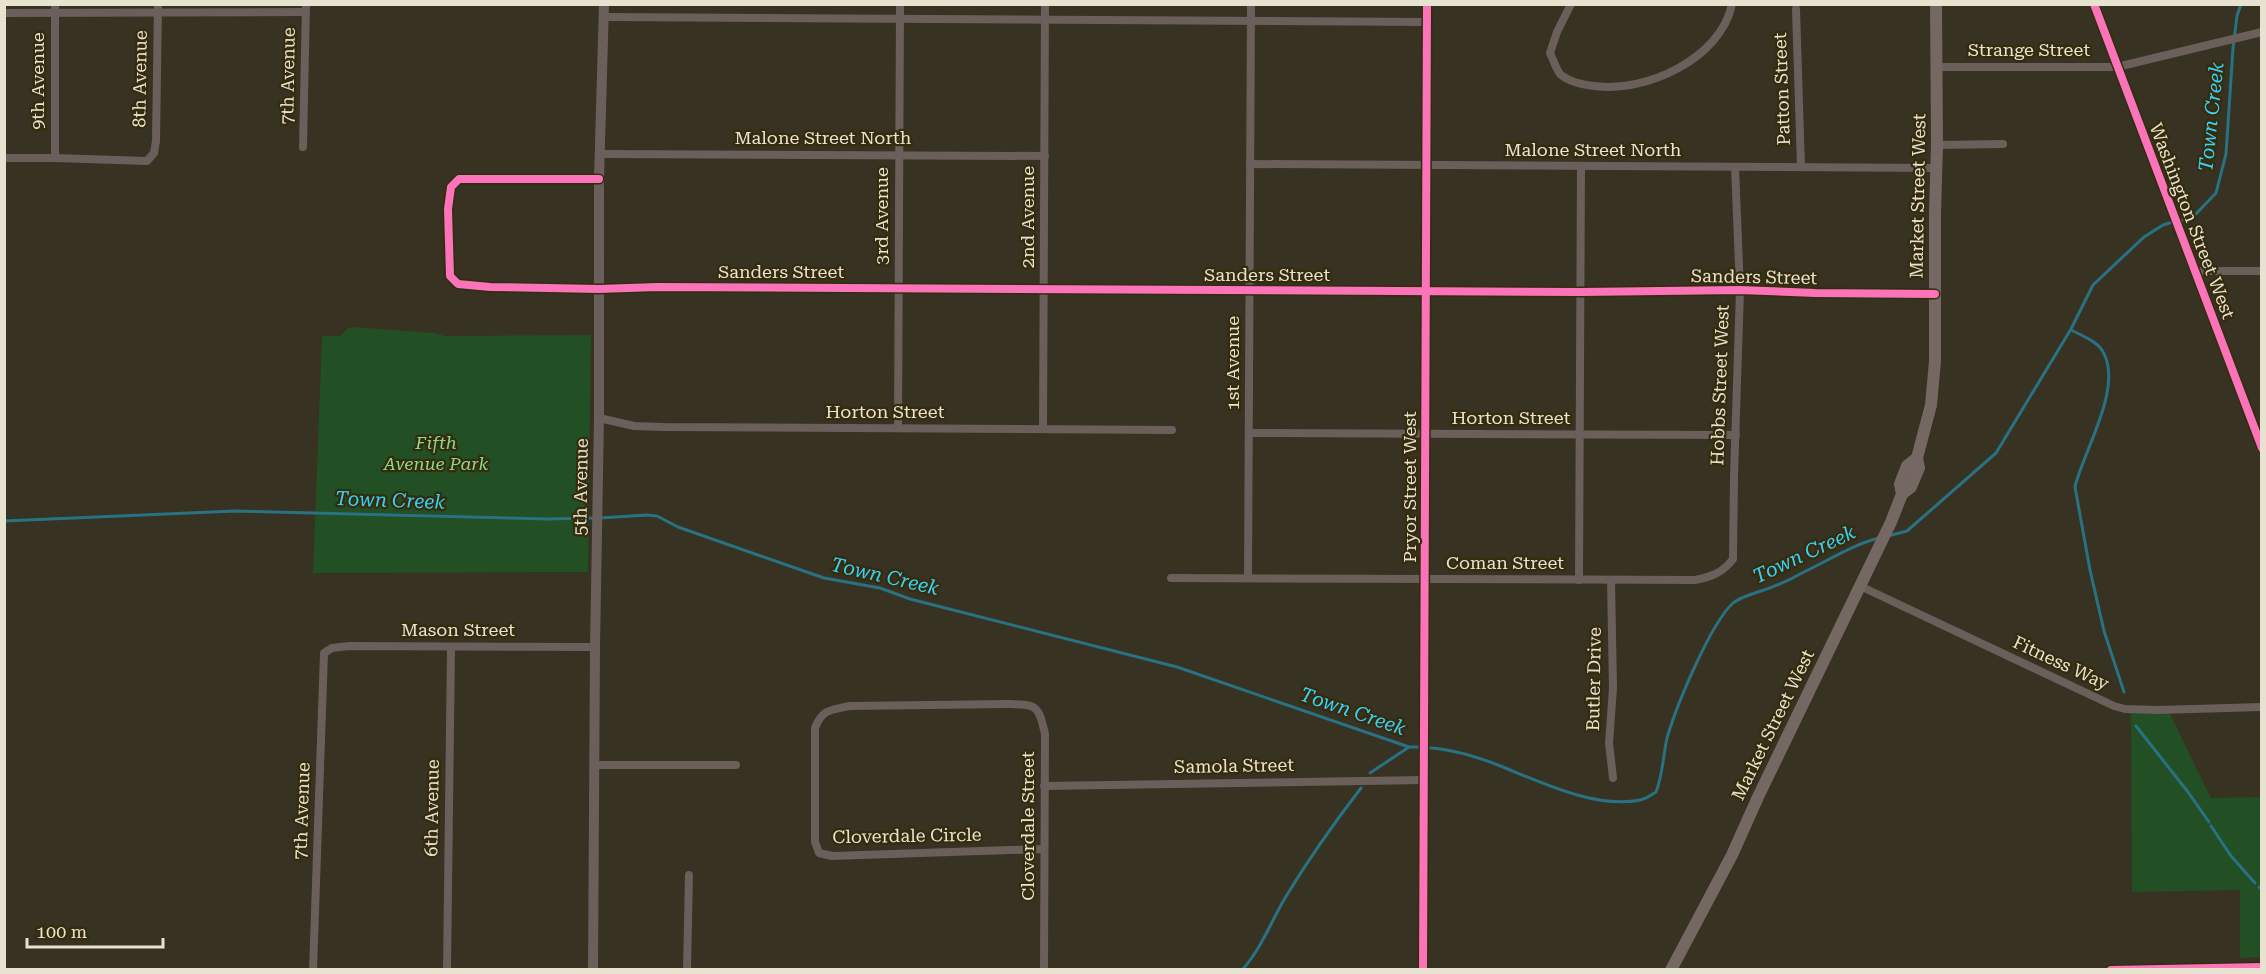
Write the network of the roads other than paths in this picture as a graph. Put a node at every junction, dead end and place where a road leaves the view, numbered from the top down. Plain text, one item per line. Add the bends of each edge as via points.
1 (604, 4) edge
2 (900, 4) edge
3 (1046, 4) edge
4 (1251, 4) edge
5 (1427, 4) edge
6 (1571, 4) edge
7 (1732, 4) edge
8 (1936, 4) edge
9 (2094, 4) edge
10 (306, 8) edge
11 (55, 9) edge
12 (157, 9) edge
13 (1796, 9) dead end
14 (4, 13) edge
15 (604, 17) junction
16 (900, 19) junction
17 (1045, 20) junction
18 (1251, 21) junction
19 (1427, 22) junction
20 (2262, 32) edge
21 (1936, 67) junction
22 (2117, 67) junction
23 (2003, 144) dead end
24 (1937, 145) junction
25 (303, 147) dead end
26 (600, 154) junction
27 (899, 155) junction
28 (1045, 156) junction
29 (4, 158) edge
30 (55, 158) junction
31 (1250, 164) junction
32 (1426, 165) junction
33 (1581, 166) junction
34 (1735, 167) junction
35 (1801, 167) junction
36 (1935, 168) junction
37 (599, 179) junction
38 (2195, 271) junction
39 (2262, 271) edge
40 (898, 288) junction
41 (599, 289) junction
42 (1044, 289) junction
43 (1250, 290) junction
44 (1740, 290) junction
45 (1426, 291) junction
46 (1581, 292) junction
47 (1935, 294) junction
48 (600, 418) junction
49 (898, 428) junction
50 (1043, 429) junction
51 (1172, 430) dead end
52 (1249, 433) junction
53 (1425, 434) junction
54 (1580, 435) junction
55 (1736, 435) junction
56 (2262, 448) edge
57 (1727, 567) joint
58 (1171, 578) dead end
59 (1248, 578) junction
60 (1424, 579) junction
61 (1579, 580) junction
62 (1611, 580) junction
63 (1860, 586) junction
64 (451, 647) junction
65 (595, 647) junction
66 (324, 653) joint
67 (1014, 704) joint
68 (2262, 707) edge
69 (595, 765) junction
70 (736, 765) dead end
71 (1613, 778) dead end
72 (1424, 780) junction
73 (1044, 786) junction
74 (1044, 849) junction
75 (689, 875) dead end
76 (2262, 967) edge
77 (313, 969) edge
78 (447, 969) edge
79 (593, 969) edge
80 (687, 969) edge
81 (1044, 969) edge
82 (1423, 969) edge
83 (1671, 969) edge
84 (2111, 969) edge

1 - 15 street, 5th Avenue
2 - 16 street, 3rd Avenue
3 - 17 street, 2nd Avenue
4 - 18 street, 1st Avenue
5 - 19 street, Pryor Street West
6 - 7 street via 1550,53 1560,73 1580,84 1614,87 1658,78 1697,56 1720,31
8 - 21 main road, Market Street West
9 - 22 street, Washington Street West
10 - 12 street
10 - 25 street, 7th Avenue
11 - 12 street
11 - 14 street
11 - 30 street, 9th Avenue
12 - 30 street, 8th Avenue via 154,153 147,161
13 - 35 street, Patton Street
15 - 16 street
15 - 26 street, 5th Avenue
16 - 17 street
16 - 27 street, 3rd Avenue
17 - 18 street
17 - 28 street, 2nd Avenue
18 - 19 street
18 - 31 street, 1st Avenue
19 - 32 street, Pryor Street West
20 - 22 street, Strange Street
21 - 22 street, Strange Street
21 - 24 main road, Market Street West
22 - 38 street, Washington Street West
23 - 24 street
24 - 36 main road, Market Street West
26 - 27 street, Malone Street North
26 - 37 street, 5th Avenue
27 - 28 street, Malone Street North
27 - 40 street, 3rd Avenue
28 - 42 street, 2nd Avenue
29 - 30 street
31 - 32 street, Malone Street North
31 - 43 street, 1st Avenue
32 - 33 street, Malone Street North
32 - 45 street, Pryor Street West
33 - 34 street, Malone Street North
33 - 46 street
34 - 35 street, Malone Street North
34 - 44 street, Hobbs Street West
35 - 36 street, Malone Street North
36 - 47 main road, Market Street West
37 - 41 street, 5th Avenue
37 - 41 street, Sanders Street via 459,179 451,187 448,253 450,276 458,284
38 - 39 street
38 - 56 street, Washington Street West
40 - 41 street, Sanders Street
40 - 42 street, Sanders Street
40 - 49 street, 3rd Avenue
41 - 48 street, 5th Avenue
42 - 43 street, Sanders Street
42 - 50 street, 2nd Avenue
43 - 45 street, Sanders Street
43 - 52 street, 1st Avenue
44 - 46 street, Sanders Street
44 - 47 street, Sanders Street
44 - 55 street, Hobbs Street West
45 - 46 street, Sanders Street
45 - 53 street, Pryor Street West
46 - 54 street
47 - 63 main road, Market Street West via 1931,405 1917,458 1907,466 1900,484 1902,494
48 - 49 street, Horton Street via 654,427
48 - 65 street, 5th Avenue
49 - 50 street, Horton Street
50 - 51 street, Horton Street
52 - 53 street, Horton Street
52 - 59 street, 1st Avenue
53 - 54 street, Horton Street
53 - 60 street, Pryor Street West
54 - 55 street, Horton Street
54 - 61 street
55 - 57 street, Hobbs Street West via 1733,559
57 - 62 street, Coman Street via 1695,580
58 - 59 street, Coman Street
59 - 60 street, Coman Street
60 - 61 street, Coman Street
60 - 72 street, Pryor Street West
61 - 62 street, Coman Street
62 - 71 street, Butler Drive via 1613,688 1609,743
63 - 68 street, Fitness Way via 2114,706 2158,710
63 - 83 main road, Market Street West via 1732,855
64 - 65 street, Mason Street
64 - 66 street, Mason Street via 349,646
64 - 78 street, 6th Avenue
65 - 69 street, 5th Avenue
66 - 77 street, 7th Avenue
67 - 73 street, Cloverdale Street via 1031,705 1040,713 1045,734
67 - 74 street, Cloverdale Circle via 850,706 828,710 819,717 815,728 815,842 819,853 832,856
69 - 70 street
69 - 79 street, 5th Avenue
72 - 73 street, Samola Street
72 - 82 street, Pryor Street West
73 - 74 street, Cloverdale Street
74 - 81 street, Cloverdale Street
75 - 80 street
76 - 84 street

